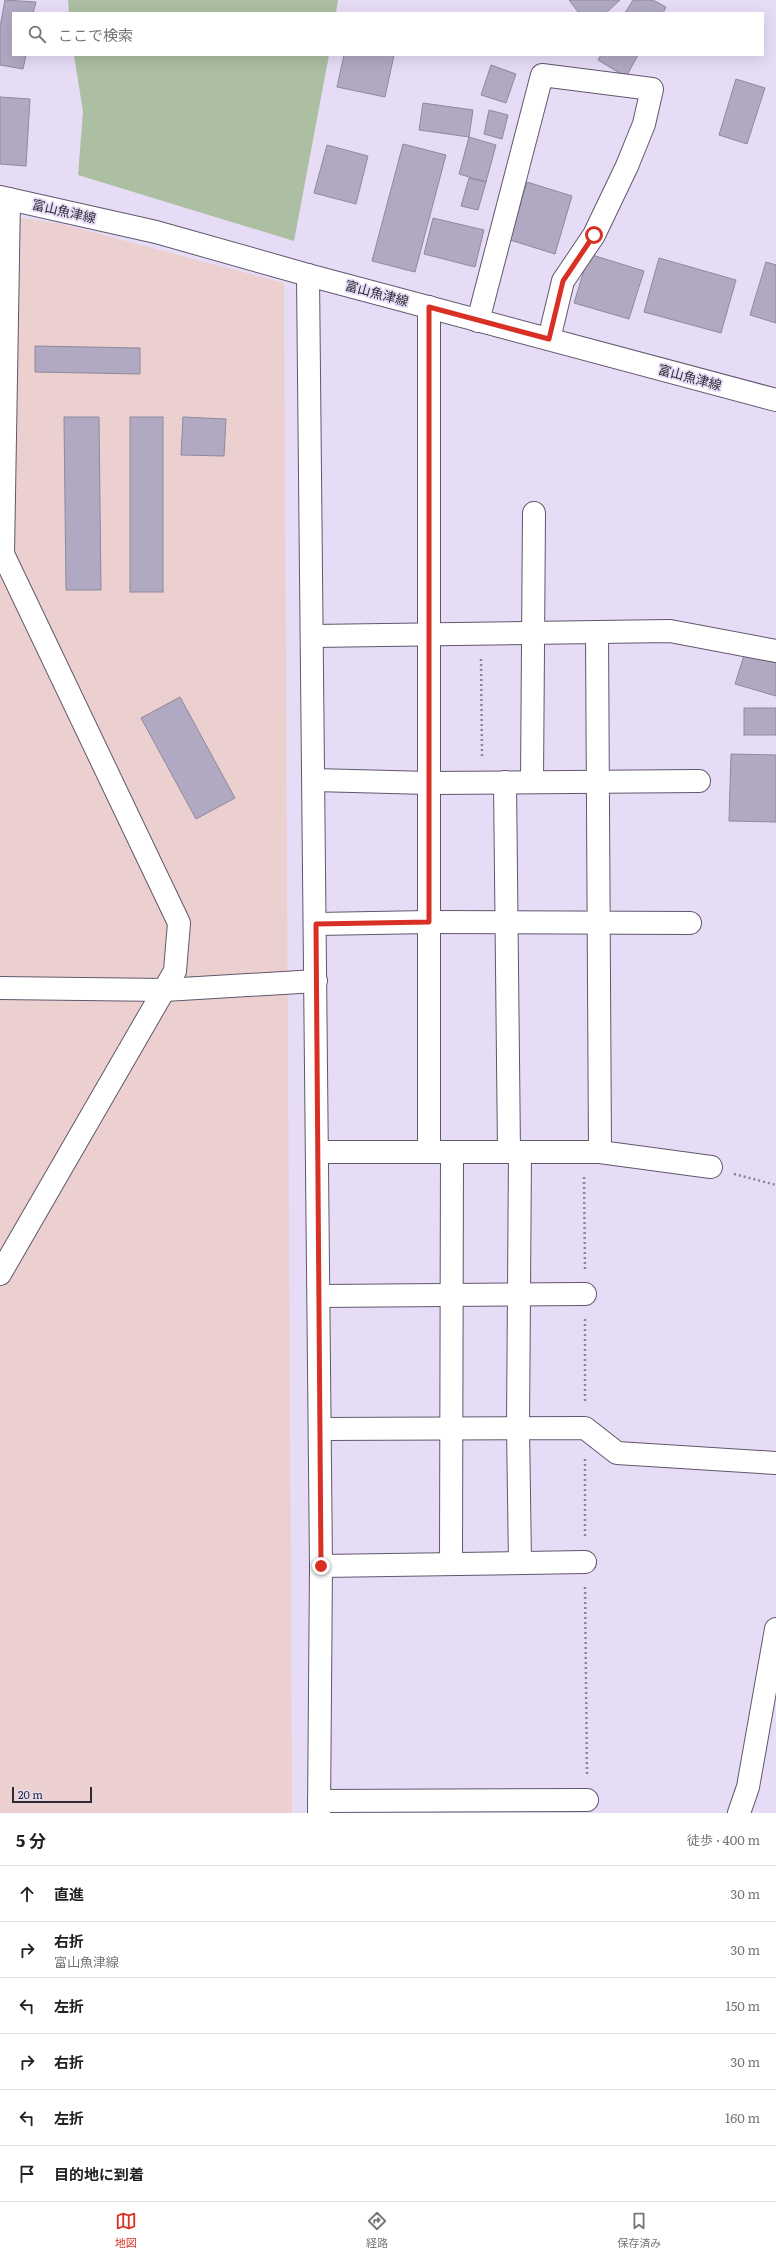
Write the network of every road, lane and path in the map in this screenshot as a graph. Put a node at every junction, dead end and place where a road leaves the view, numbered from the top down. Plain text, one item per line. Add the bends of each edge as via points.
1 (5, 198) edge
2 (308, 275) junction
3 (429, 307) junction
4 (478, 320) junction
5 (549, 339) junction
6 (776, 400) edge
7 (2, 403) edge
8 (534, 513) dead end
9 (1, 556) edge
10 (597, 633) junction
11 (481, 634) junction
12 (532, 634) junction
13 (429, 635) junction
14 (312, 636) junction
15 (776, 651) edge
16 (314, 780) junction
17 (699, 781) dead end
18 (482, 782) junction
19 (505, 782) junction
20 (532, 782) junction
21 (598, 782) junction
22 (429, 783) junction
23 (429, 922) junction
24 (506, 922) junction
25 (690, 923) dead end
26 (316, 924) junction
27 (599, 924) junction
28 (316, 981) junction
29 (0, 988) edge
30 (165, 990) junction
31 (318, 1152) junction
32 (430, 1152) junction
33 (452, 1152) junction
34 (515, 1152) junction
35 (592, 1152) junction
36 (711, 1167) joint
37 (776, 1185) edge
38 (0, 1274) edge
39 (520, 1294) junction
40 (585, 1294) junction
41 (451, 1295) junction
42 (319, 1296) junction
43 (518, 1428) junction
44 (585, 1428) junction
45 (320, 1429) junction
46 (452, 1429) junction
47 (776, 1463) edge
48 (585, 1562) junction
49 (520, 1563) junction
50 (451, 1564) junction
51 (321, 1566) junction
52 (776, 1630) edge
53 (587, 1800) joint
54 (319, 1807) edge
55 (739, 1813) edge

1 - 2 street, 富山魚津線 via 156,232
1 - 7 street
2 - 3 street, 富山魚津線
2 - 14 street
3 - 4 street, 富山魚津線
3 - 13 street
4 - 5 street, 富山魚津線
4 - 5 street via 542,75 652,89 644,124 627,166 594,235 563,281
5 - 6 street, 富山魚津線
7 - 9 street
8 - 12 street
9 - 30 street via 179,924 175,971
10 - 12 street
10 - 15 street via 670,631
10 - 21 street
11 - 12 street
11 - 13 street
11 - 18 path
12 - 20 street
13 - 14 street
13 - 22 street
14 - 16 street
16 - 22 street
16 - 26 street
17 - 21 street
18 - 19 street
18 - 22 street
19 - 20 street
19 - 24 street
20 - 21 street
21 - 27 street
22 - 23 street
23 - 24 street
23 - 26 street
23 - 32 street
24 - 27 street
24 - 34 street
25 - 27 street
26 - 28 street
27 - 35 street
28 - 30 street
28 - 31 street
29 - 30 street
30 - 38 street
31 - 32 street
31 - 42 street
32 - 33 street
33 - 34 street
33 - 41 street
34 - 35 street
34 - 39 street
35 - 36 street
35 - 40 path
36 - 37 path
39 - 40 street
39 - 41 street
39 - 43 street
40 - 44 path
41 - 42 street
41 - 46 street
42 - 45 street
43 - 44 street
43 - 46 street
43 - 49 street
44 - 47 street via 617,1453
44 - 48 path
45 - 46 street
45 - 51 street
46 - 50 street
48 - 49 street
48 - 53 path
49 - 50 street
50 - 51 street
51 - 54 street
52 - 55 street via 748,1787
53 - 54 street

